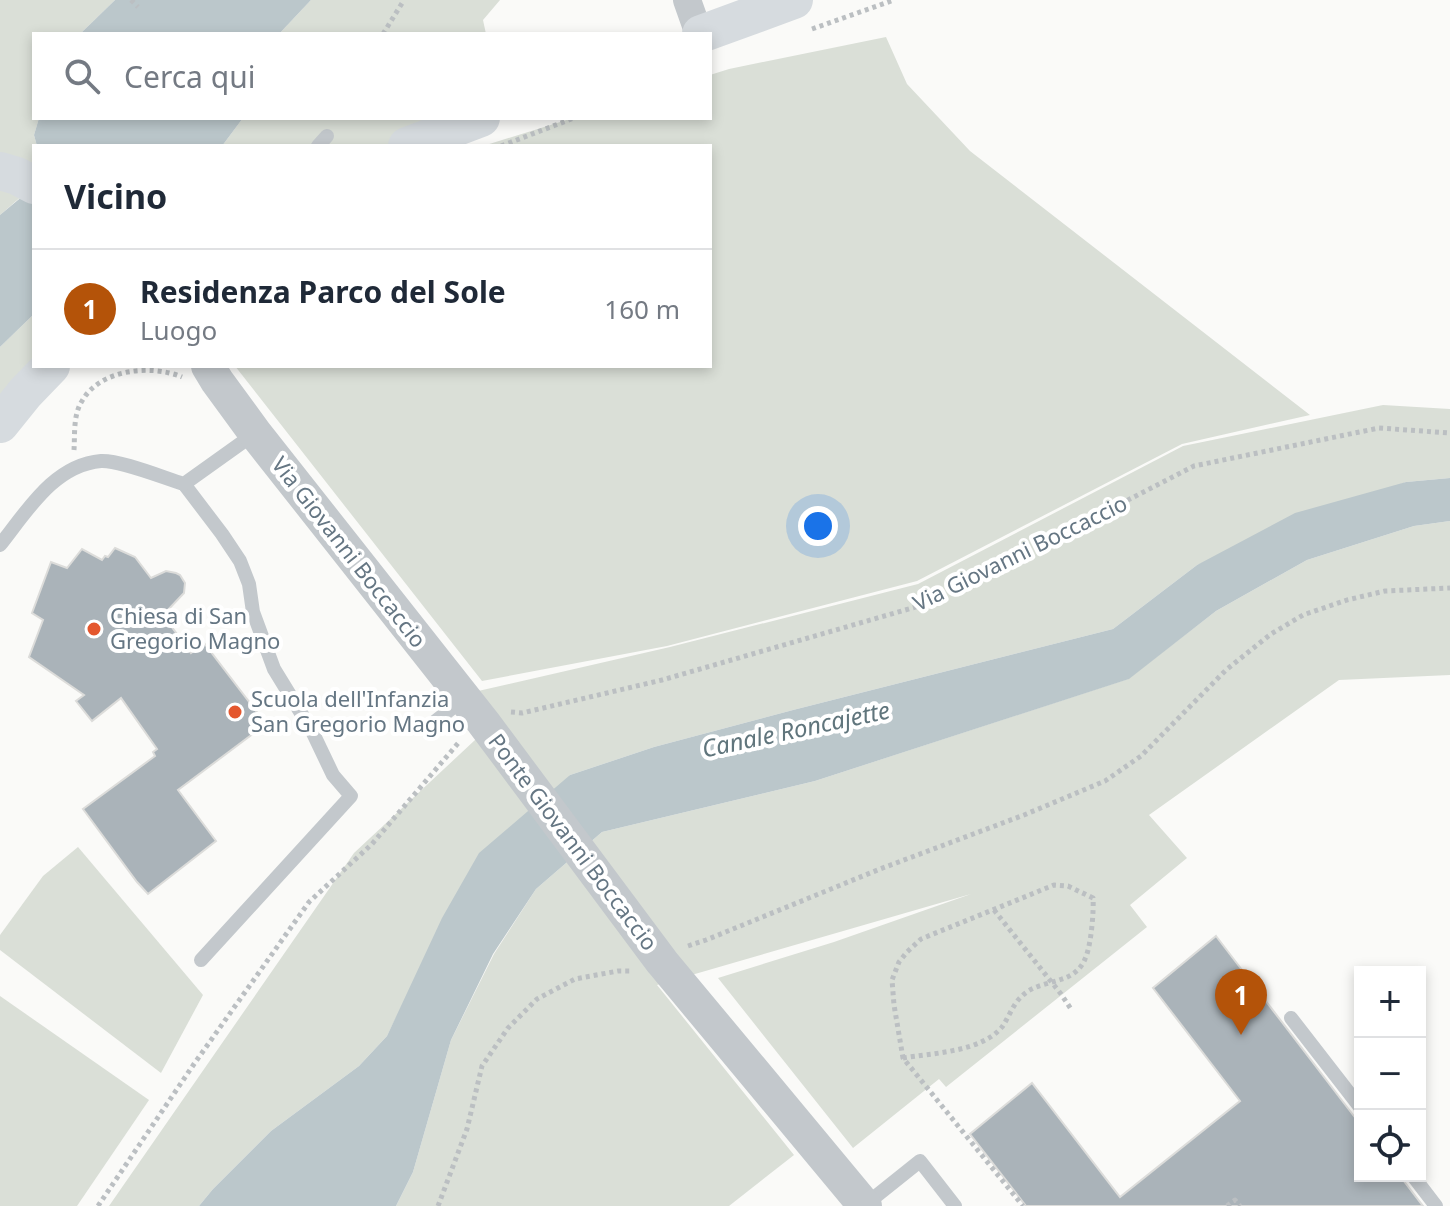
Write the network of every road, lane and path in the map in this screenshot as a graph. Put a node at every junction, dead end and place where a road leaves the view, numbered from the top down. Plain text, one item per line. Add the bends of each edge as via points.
1 (131, 0) edge
2 (404, 0) edge
3 (687, 0) edge
4 (794, 0) edge
5 (138, 7) dead end
6 (384, 32) edge
7 (699, 32) edge
8 (706, 32) edge
9 (476, 120) edge
10 (569, 120) edge
11 (412, 144) edge
12 (506, 144) edge
13 (49, 368) edge
14 (201, 373) edge
15 (0, 424) edge
16 (255, 433) junction
17 (1450, 433) edge
18 (73, 467) junction
19 (184, 484) junction
20 (0, 545) edge
21 (1450, 588) edge
22 (483, 722) junction
23 (428, 727) dead end
24 (994, 910) junction
25 (201, 960) dead end
26 (658, 960) junction
27 (1052, 982) junction
28 (1071, 1009) dead end
29 (1291, 1018) dead end
30 (903, 1058) junction
31 (1354, 1099) edge
32 (1418, 1182) edge
33 (98, 1206) edge
34 (438, 1206) edge
35 (865, 1206) edge
36 (955, 1206) edge
37 (1023, 1206) edge
38 (1227, 1206) edge
39 (1240, 1206) edge
40 (1436, 1206) edge

1 - 5 path
2 - 6 path
3 - 7 street
4 - 8 main road
9 - 11 main road
10 - 12 path
13 - 15 main road
14 - 16 street, Via Giovanni Boccaccio
14 - 18 path via 139,370 93,386 76,414
16 - 19 lane
16 - 22 street, Via Giovanni Boccaccio
17 - 22 path, Via Giovanni Boccaccio via 1379,428 1194,466 926,604 662,680
18 - 19 lane via 103,461
18 - 20 lane via 42,491
19 - 25 lane via 240,561 274,669 333,775 351,796
21 - 26 path via 1385,591 1303,615 1226,670 1141,756 1105,781
22 - 23 lane
22 - 26 street, Ponte Giovanni Boccaccio
22 - 33 path via 372,844 309,902
24 - 27 path
24 - 27 path via 1054,885 1093,898 1086,959 1076,972
24 - 30 path via 921,939 899,962 892,980
26 - 34 path via 575,979 537,999 508,1028 482,1066 467,1129
26 - 35 street
27 - 28 path
27 - 30 path via 1024,994 1003,1025 977,1045
29 - 31 lane
30 - 37 path
32 - 40 lane
35 - 36 lane via 920,1161
38 - 39 path via 1235,1200

